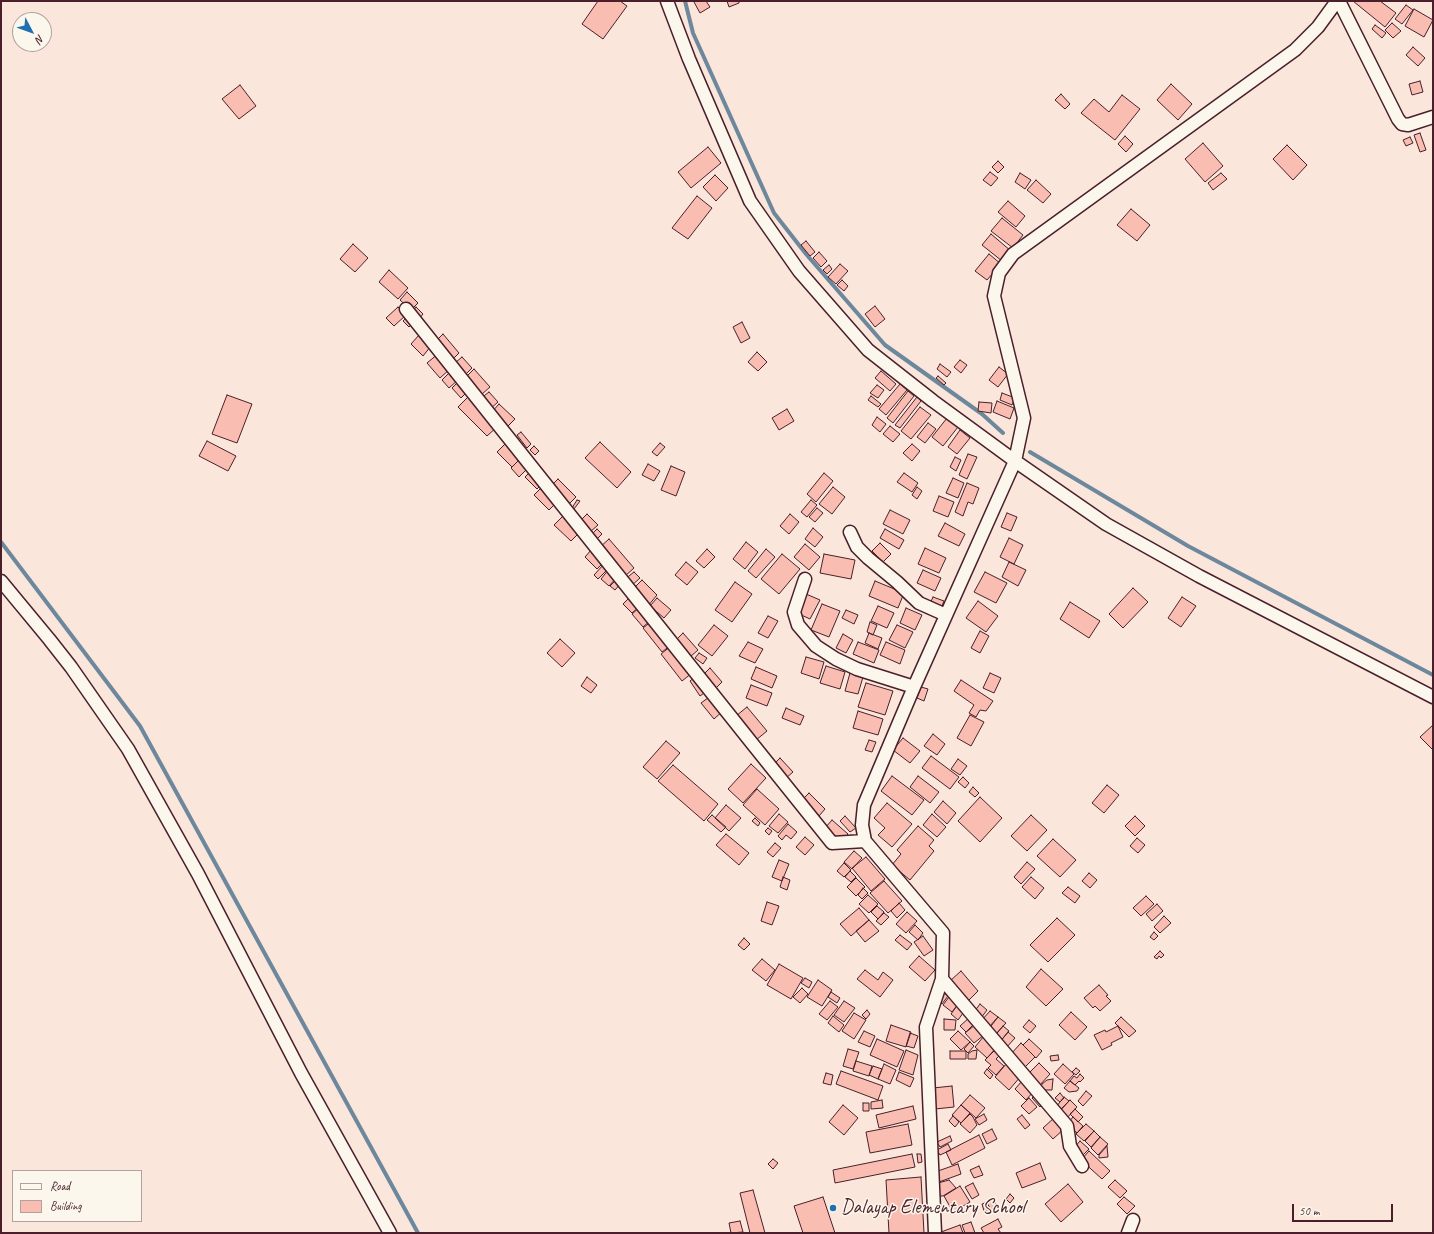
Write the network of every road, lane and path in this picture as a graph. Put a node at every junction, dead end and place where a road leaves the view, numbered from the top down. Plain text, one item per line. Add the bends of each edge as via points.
1 (668, 1) edge
2 (1338, 1) edge
3 (1433, 117) edge
4 (406, 309) dead end
5 (1015, 460) junction
6 (850, 532) dead end
7 (805, 579) dead end
8 (1, 581) edge
9 (946, 615) junction
10 (914, 688) junction
11 (1433, 697) edge
12 (865, 841) junction
13 (942, 979) junction
14 (1082, 1166) dead end
15 (1133, 1220) dead end
16 (390, 1233) edge
17 (935, 1233) edge
18 (1128, 1233) edge

1 - 5 street via 689,59 750,200 799,271 868,350
2 - 3 street via 1402,124 1408,126
2 - 5 street via 1318,27 1295,50 1013,254 1000,273 994,296 1024,418
4 - 12 street via 832,843
5 - 9 street
5 - 11 street via 1106,524 1199,576
6 - 9 street via 857,547 919,603
7 - 10 street via 794,612 798,625 816,646 857,669
8 - 16 street via 66,661 128,749 198,874 301,1073
9 - 10 street
10 - 12 street via 864,805 862,824
12 - 13 street via 943,933
13 - 14 street via 1067,1126 1070,1146
13 - 17 street via 926,1027
15 - 18 street

